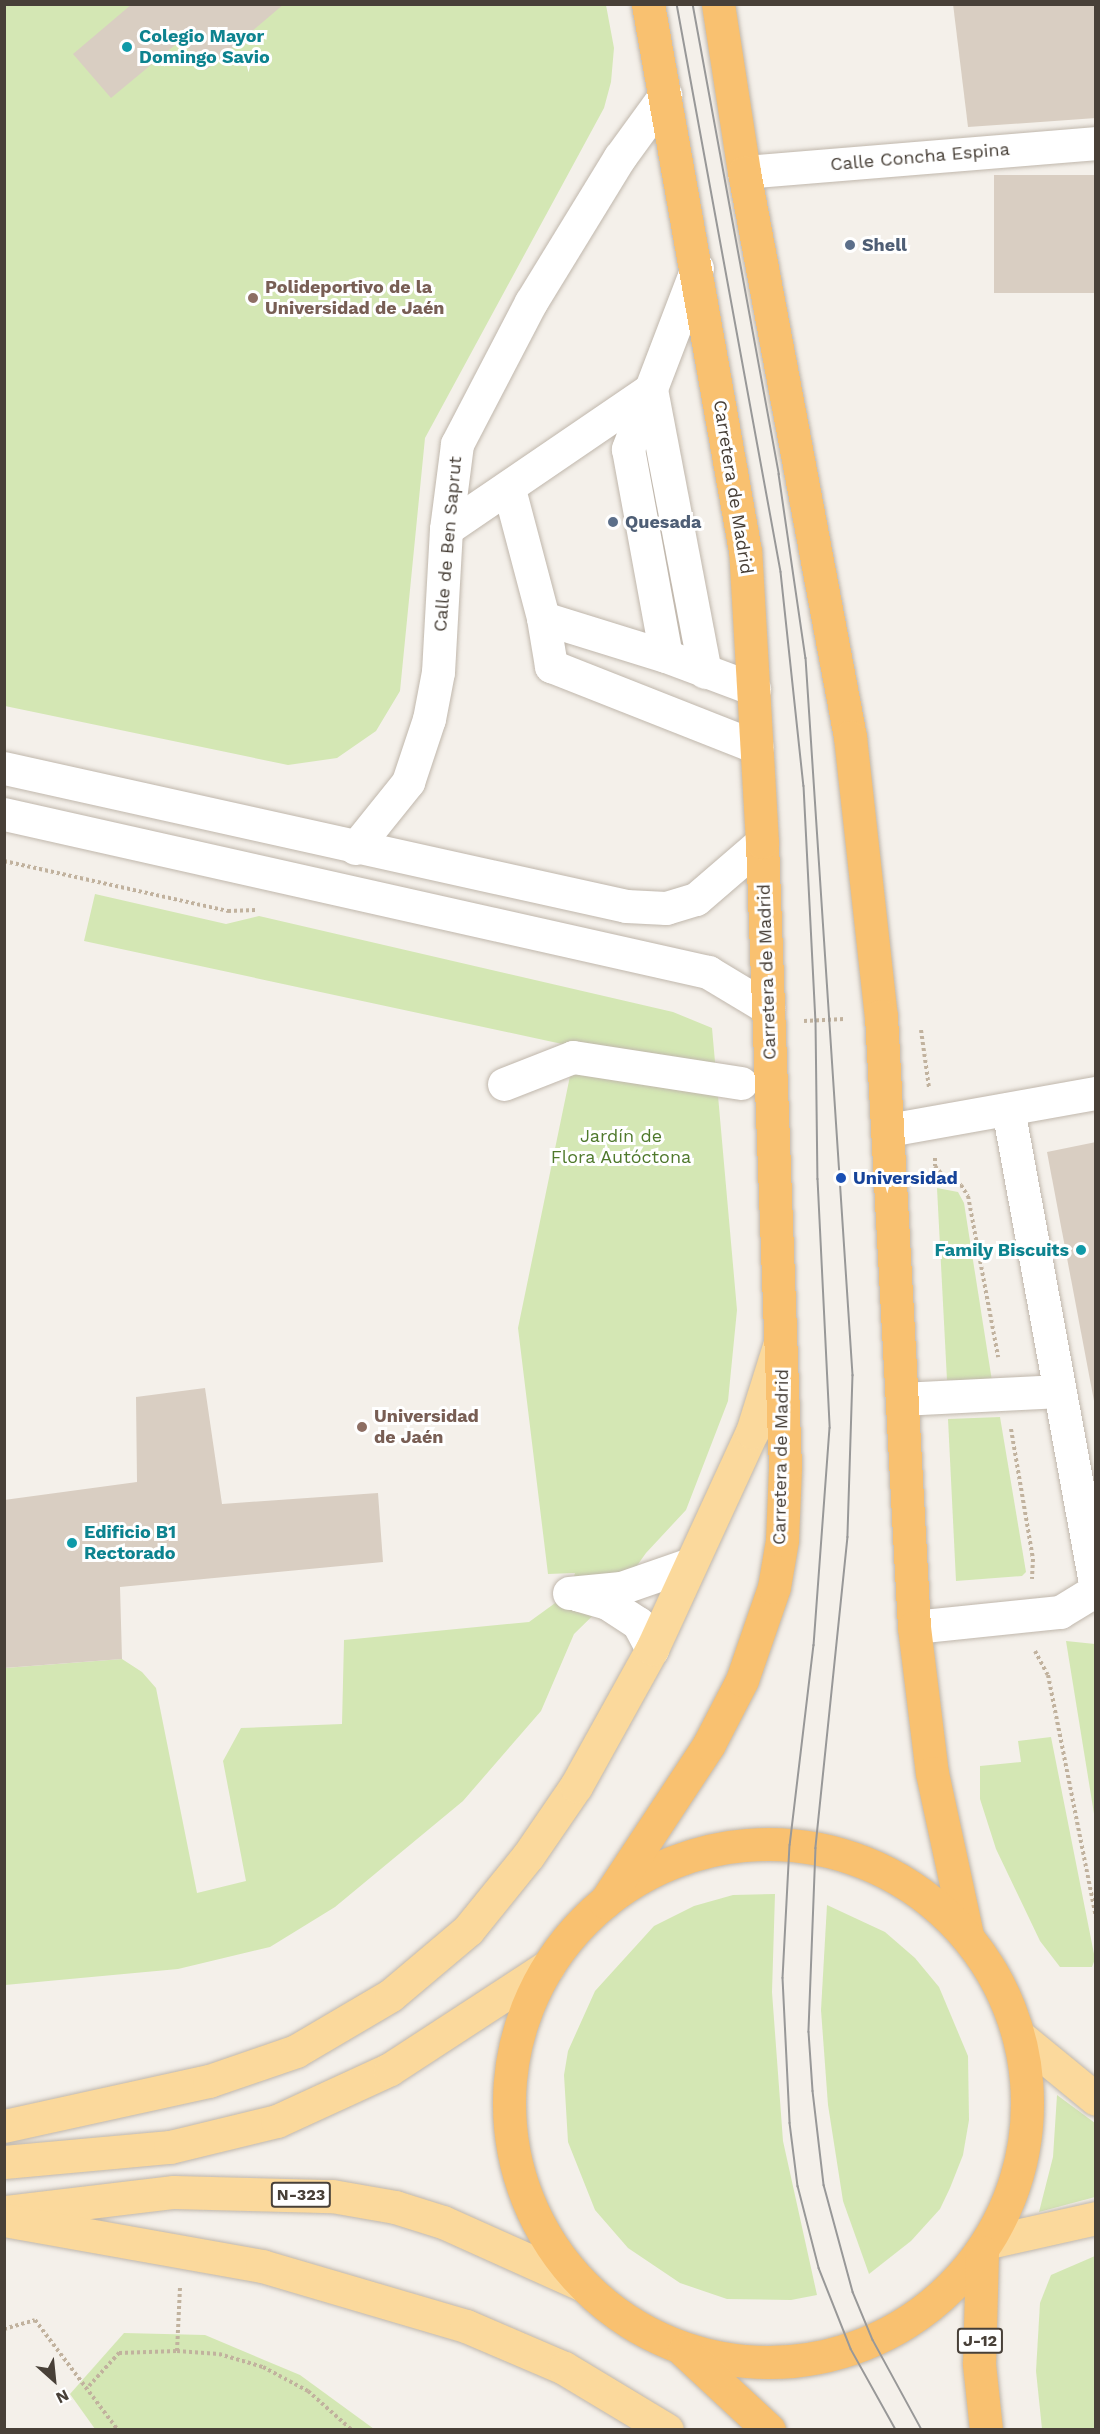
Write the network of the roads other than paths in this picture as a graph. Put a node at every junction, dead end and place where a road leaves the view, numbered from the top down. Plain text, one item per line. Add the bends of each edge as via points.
1 (648, 4) edge
2 (718, 4) edge
3 (664, 95) junction
4 (1095, 142) edge
5 (744, 172) junction
6 (697, 268) junction
7 (651, 388) junction
8 (509, 489) junction
9 (446, 529) junction
10 (543, 618) junction
11 (666, 656) junction
12 (705, 672) junction
13 (754, 689) junction
14 (757, 747) junction
15 (4, 768) edge
16 (4, 814) edge
17 (762, 842) junction
18 (356, 848) junction
19 (768, 1016) junction
20 (741, 1083) dead end
21 (504, 1084) dead end
22 (1095, 1093) edge
23 (1008, 1108) junction
24 (888, 1130) junction
25 (782, 1338) junction
26 (1059, 1391) junction
27 (902, 1399) junction
28 (690, 1564) junction
29 (1095, 1589) edge
30 (914, 1627) junction
31 (652, 1649) junction
32 (605, 1902) junction
33 (966, 1935) junction
34 (548, 1966) junction
35 (1019, 2036) junction
36 (1095, 2099) edge
37 (4, 2126) edge
38 (4, 2162) edge
39 (4, 2212) edge
40 (1095, 2218) edge
41 (4, 2220) edge
42 (985, 2247) junction
43 (581, 2284) junction
44 (681, 2348) junction
45 (667, 2430) edge
46 (770, 2430) edge
47 (986, 2430) edge

1 - 3 highway, Carretera de Madrid
2 - 5 highway
3 - 6 highway, Carretera de Madrid
3 - 9 street, Calle de Ben Saprut via 620,157 531,302 457,444
4 - 5 street, Calle Concha Espina
5 - 24 highway via 850,737 880,1016
6 - 7 street
6 - 13 highway, Carretera de Madrid via 745,551
7 - 8 street
7 - 11 street via 628,449
7 - 12 street
8 - 9 street
8 - 10 street
9 - 18 street, Calle de Ben Saprut via 438,672 429,719 408,782
10 - 11 street
10 - 14 street via 551,666
11 - 12 street
12 - 13 street
13 - 14 highway, Carretera de Madrid
14 - 17 highway, Carretera de Madrid
15 - 18 street
16 - 19 street via 708,972
17 - 18 street via 704,895 666,908 627,906
17 - 19 highway, Carretera de Madrid
19 - 25 highway, Carretera de Madrid
20 - 21 street via 573,1057
22 - 23 street
23 - 24 street
23 - 26 street
24 - 27 highway
25 - 28 main road via 752,1432
25 - 32 highway, Carretera de Madrid via 785,1467 782,1540 774,1587 742,1680 709,1744
26 - 27 street
26 - 29 street
27 - 30 highway
28 - 31 main road
28 - 31 street via 621,1588 569,1593 607,1603 638,1623
29 - 30 street via 1060,1612
30 - 33 highway via 932,1773
31 - 37 main road via 576,1786 528,1856 468,1930 391,1995 296,2051 209,2081
32 - 33 highway via 646,1875 692,1856 757,1844 790,1845 837,1854 885,1872 929,1900
32 - 34 highway via 574,1932
33 - 35 highway via 1003,1993
34 - 38 main road via 390,2068 277,2121 170,2147
34 - 43 highway via 527,2007 514,2051 508,2096 511,2142 522,2187 540,2229
35 - 36 main road
35 - 42 highway via 1027,2089 1026,2132 1011,2194
39 - 43 main road, N-323 via 174,2192 332,2196 395,2207 443,2222
40 - 42 main road
41 - 45 main road via 261,2266 466,2326 564,2368
42 - 44 highway via 951,2287 920,2313 851,2349 766,2362 708,2356
42 - 47 highway, J-12 via 980,2364
43 - 44 highway via 627,2322
44 - 46 highway

